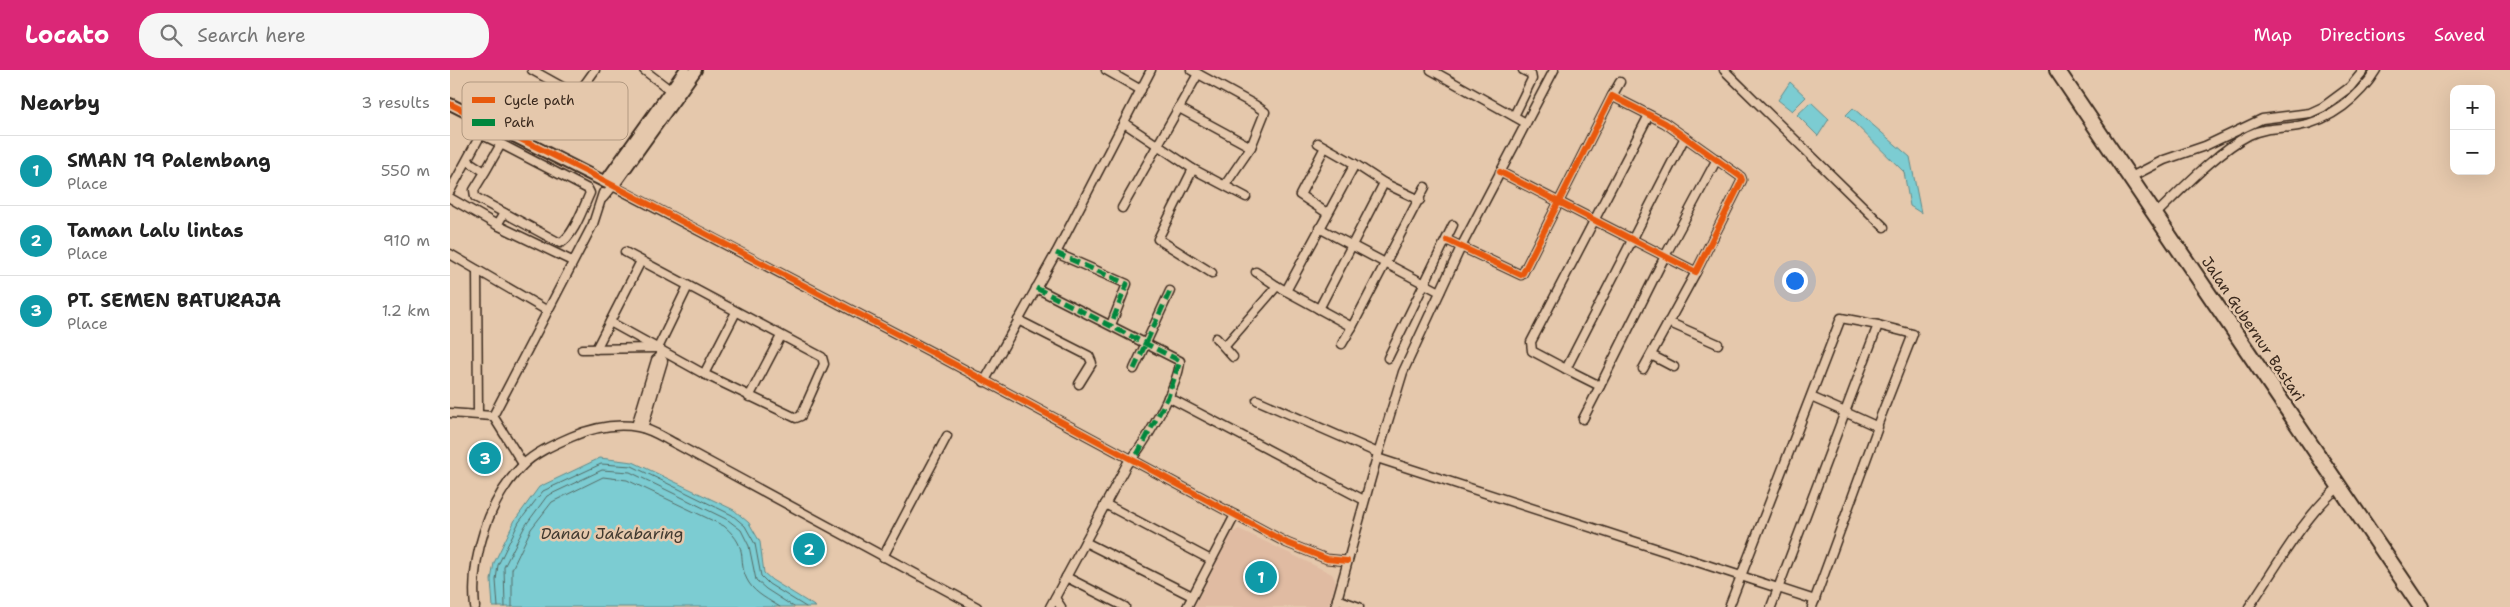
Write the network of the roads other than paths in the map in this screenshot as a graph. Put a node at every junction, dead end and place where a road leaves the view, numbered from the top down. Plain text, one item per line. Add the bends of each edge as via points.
1 (532, 70) edge
2 (595, 70) edge
3 (644, 70) edge
4 (685, 70) edge
5 (696, 70) edge
6 (1106, 70) edge
7 (1151, 70) edge
8 (1431, 70) edge
9 (1523, 70) edge
10 (1554, 70) edge
11 (1724, 70) edge
12 (2057, 70) edge
13 (2364, 70) edge
14 (2376, 70) edge
15 (1195, 72) edge
16 (554, 82) edge
17 (587, 82) edge
18 (1620, 82) dead end
19 (1141, 90) junction
20 (674, 93) junction
21 (1612, 96) junction
22 (450, 104) edge
23 (1179, 108) junction
24 (462, 110) edge
25 (1649, 114) junction
26 (1514, 116) junction
27 (1124, 123) junction
28 (1526, 123) junction
29 (1685, 137) junction
30 (479, 140) edge
31 (493, 140) edge
32 (521, 140) edge
33 (501, 144) junction
34 (1158, 146) junction
35 (1251, 147) junction
36 (1717, 159) junction
37 (468, 161) junction
38 (1355, 164) junction
39 (1193, 169) junction
40 (485, 172) junction
41 (1500, 172) junction
42 (2131, 177) junction
43 (1384, 182) junction
44 (609, 184) junction
45 (1225, 186) junction
46 (1425, 187) dead end
47 (450, 190) edge
48 (1246, 197) dead end
49 (450, 198) edge
50 (1420, 200) junction
51 (1559, 202) junction
52 (1122, 208) dead end
53 (1327, 212) junction
54 (504, 213) junction
55 (2156, 214) junction
56 (580, 217) junction
57 (1595, 220) junction
58 (593, 224) junction
59 (497, 225) junction
60 (1454, 225) dead end
61 (1884, 227) dead end
62 (1319, 228) junction
63 (1447, 240) junction
64 (1632, 240) junction
65 (1352, 245) junction
66 (1460, 247) junction
67 (625, 252) dead end
68 (1056, 253) junction
69 (450, 254) edge
70 (1664, 256) junction
71 (572, 261) junction
72 (641, 261) junction
73 (1386, 263) junction
74 (1436, 265) junction
75 (477, 270) junction
76 (1256, 272) dead end
77 (1448, 272) junction
78 (1696, 272) junction
79 (1212, 273) dead end
80 (1425, 284) junction
81 (688, 286) junction
82 (1278, 286) junction
83 (1036, 288) junction
84 (1170, 291) dead end
85 (1286, 292) junction
86 (1440, 292) junction
87 (1319, 309) junction
88 (546, 310) junction
89 (736, 312) junction
90 (1018, 320) junction
91 (610, 322) junction
92 (1668, 322) junction
93 (1111, 325) junction
94 (1878, 325) junction
95 (1352, 327) junction
96 (781, 336) junction
97 (1216, 338) dead end
98 (1146, 342) junction
99 (1342, 344) dead end
100 (1718, 344) dead end
101 (1224, 346) junction
102 (582, 349) dead end
103 (596, 349) junction
104 (660, 352) junction
105 (1651, 354) junction
106 (1233, 357) dead end
107 (1388, 358) dead end
108 (1674, 367) dead end
109 (1134, 369) dead end
110 (1566, 369) junction
111 (1642, 369) dead end
112 (704, 374) junction
113 (984, 382) junction
114 (1079, 384) dead end
115 (1600, 386) junction
116 (749, 397) junction
117 (1168, 397) junction
118 (1811, 397) junction
119 (1257, 400) dead end
120 (1845, 412) junction
121 (450, 413) edge
122 (478, 414) junction
123 (492, 416) junction
124 (1583, 419) dead end
125 (1877, 426) junction
126 (640, 427) junction
127 (947, 436) dead end
128 (1377, 456) junction
129 (1131, 460) junction
130 (523, 464) junction
131 (2339, 487) junction
132 (1364, 500) junction
133 (1105, 504) junction
134 (1235, 515) junction
135 (1085, 542) junction
136 (883, 557) junction
137 (1211, 560) junction
138 (1347, 561) junction
139 (1742, 576) junction
140 (1066, 577) junction
141 (1779, 588) junction
142 (1192, 596) junction
143 (1055, 598) junction
144 (1336, 603) edge
145 (1813, 603) edge
146 (475, 607) edge
147 (977, 607) edge
148 (1050, 607) edge
149 (1061, 607) edge
150 (1125, 607) edge
151 (1187, 607) edge
152 (1359, 607) edge
153 (1729, 607) edge
154 (1771, 607) edge
155 (2249, 607) edge
156 (2421, 607) edge

1 - 16 street
2 - 17 street
3 - 20 street
4 - 20 street
5 - 20 street
6 - 19 street
7 - 19 street
8 - 26 street
9 - 26 street via 1531,74 1532,79
10 - 28 street
11 - 61 street
12 - 42 highway, Jalan Gubernur Bastari
13 - 42 street via 2350,87 2310,113 2262,119
14 - 55 street via 2371,80 2344,106 2316,122 2263,130 2229,148
15 - 23 street
15 - 35 street via 1263,110 1265,116
18 - 21 street
19 - 27 street
20 - 44 street
21 - 25 street
21 - 51 street
22 - 24 street
23 - 34 street
23 - 35 street
25 - 29 street
25 - 57 street
26 - 28 street
27 - 34 street
27 - 68 street
28 - 41 street
29 - 36 street
29 - 64 street
30 - 37 street
31 - 33 street
32 - 44 street
33 - 40 street
33 - 56 street via 588,189 590,193
34 - 39 street
34 - 52 street
35 - 45 street
36 - 70 street
36 - 78 street via 1742,180
37 - 40 street
37 - 47 street
38 - 43 street
38 - 53 street
38 - 53 street via 1322,145 1300,195
39 - 45 street
39 - 79 street via 1158,239
40 - 54 street via 474,190 475,197
41 - 51 street
41 - 66 street
42 - 55 highway, Jalan Gubernur Bastari
43 - 50 street
43 - 65 street
44 - 58 street
44 - 113 street
45 - 48 street
46 - 50 street
49 - 59 street
50 - 73 street
51 - 57 street
51 - 66 street via 1521,275
53 - 62 street
54 - 56 street via 560,243 565,241
54 - 59 street
55 - 131 highway, Jalan Gubernur Bastari
56 - 58 street
57 - 64 street
57 - 110 street via 1531,342 1532,350
58 - 71 street
59 - 71 street
60 - 63 street
62 - 65 street
62 - 85 street
63 - 66 street
63 - 74 street
64 - 70 street
64 - 110 street
65 - 73 street
65 - 87 street
66 - 77 street
67 - 72 street
68 - 83 street
68 - 93 street via 1127,284
69 - 75 street
70 - 78 street
70 - 115 street
71 - 88 street
72 - 81 street
72 - 91 street
73 - 80 street
73 - 95 street
74 - 77 street
74 - 80 street
75 - 88 street
75 - 122 street
76 - 82 street
77 - 86 street
78 - 92 street
80 - 86 street
80 - 107 street
81 - 89 street
81 - 104 street
82 - 85 street
82 - 101 street
83 - 90 street
83 - 93 street
84 - 98 street
85 - 87 street
86 - 128 street via 1403,372
87 - 95 street
88 - 123 street
89 - 96 street
89 - 112 street
90 - 113 street
90 - 114 street via 1089,356 1092,363
91 - 103 street
91 - 104 street
92 - 100 street
92 - 105 street
93 - 98 street
94 - 118 street via 1841,318
94 - 120 street
94 - 125 street via 1913,334
95 - 99 street
96 - 116 street
96 - 116 street via 824,358 801,416 796,418
97 - 101 street
98 - 109 street
98 - 117 street via 1180,360
101 - 106 street
102 - 103 street
103 - 104 street
104 - 112 street
104 - 126 street
105 - 108 street
105 - 111 street
110 - 115 street
112 - 116 street
113 - 129 street
115 - 124 street
117 - 129 street
117 - 132 street
118 - 120 street
118 - 139 street
119 - 128 street
120 - 125 street
120 - 141 street
121 - 122 street
122 - 123 street
123 - 130 street
125 - 145 street
126 - 130 street via 622,425 584,431
126 - 136 street
127 - 136 street
128 - 132 street
128 - 139 street
129 - 133 street
129 - 134 street
130 - 146 street via 496,503 482,538 473,589
131 - 155 street via 2307,522
131 - 156 highway, Jalan Gubernur Bastari
132 - 138 street
133 - 135 street
133 - 137 street
134 - 137 street
134 - 138 street via 1308,552
135 - 140 street
135 - 142 street
136 - 147 street
137 - 142 street
138 - 144 street
139 - 141 street
139 - 153 street
140 - 143 street
140 - 150 street
141 - 145 street
141 - 154 street
142 - 151 street
143 - 148 street
143 - 149 street
144 - 152 street

